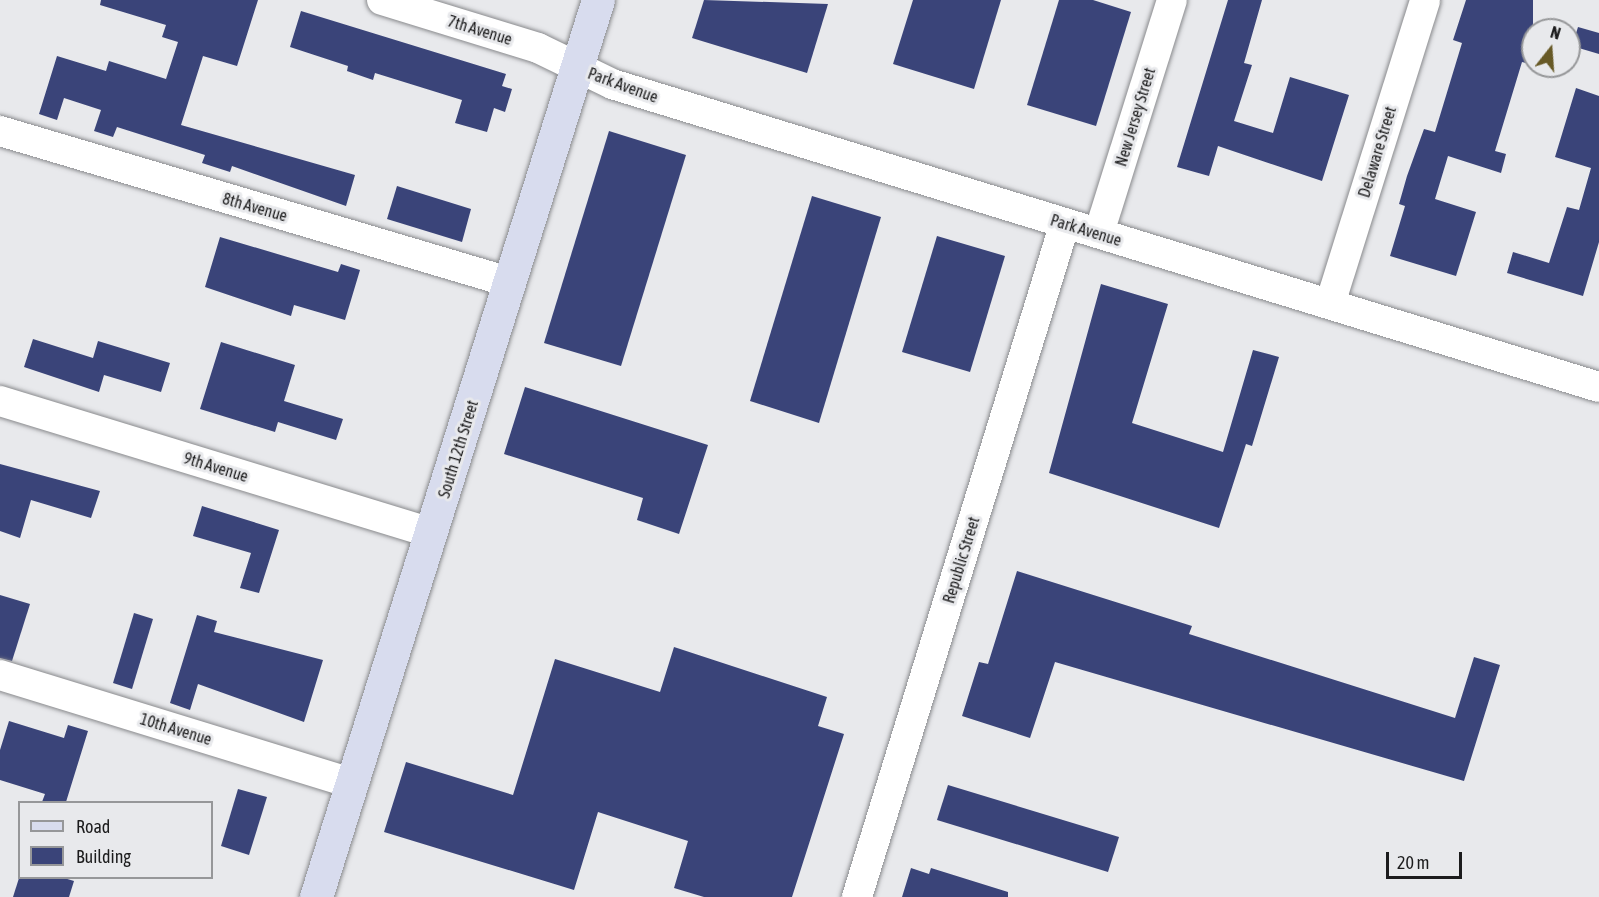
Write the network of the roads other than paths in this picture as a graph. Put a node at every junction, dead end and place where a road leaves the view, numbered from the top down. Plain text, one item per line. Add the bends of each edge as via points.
1 (382, 0) edge
2 (598, 0) edge
3 (1172, 0) edge
4 (1425, 0) edge
5 (576, 67) junction
6 (0, 131) edge
7 (1065, 223) junction
8 (1099, 233) junction
9 (509, 282) junction
10 (1330, 304) junction
11 (1598, 382) edge
12 (0, 401) edge
13 (431, 533) junction
14 (0, 675) edge
15 (352, 783) junction
16 (318, 897) edge
17 (857, 897) edge

1 - 5 street, 7th Avenue via 538,48
2 - 5 street, South 12th Street
3 - 8 street, New Jersey Street
4 - 10 street, Delaware Street
5 - 7 street, Park Avenue via 612,84
5 - 9 street, South 12th Street
6 - 9 street, 8th Avenue
7 - 8 street, Park Avenue
7 - 17 street, Republic Street
8 - 10 street, Park Avenue
9 - 13 street, South 12th Street
10 - 11 street, Park Avenue
12 - 13 street, 9th Avenue
13 - 15 street, South 12th Street
14 - 15 street, 10th Avenue
15 - 16 street, South 12th Street

